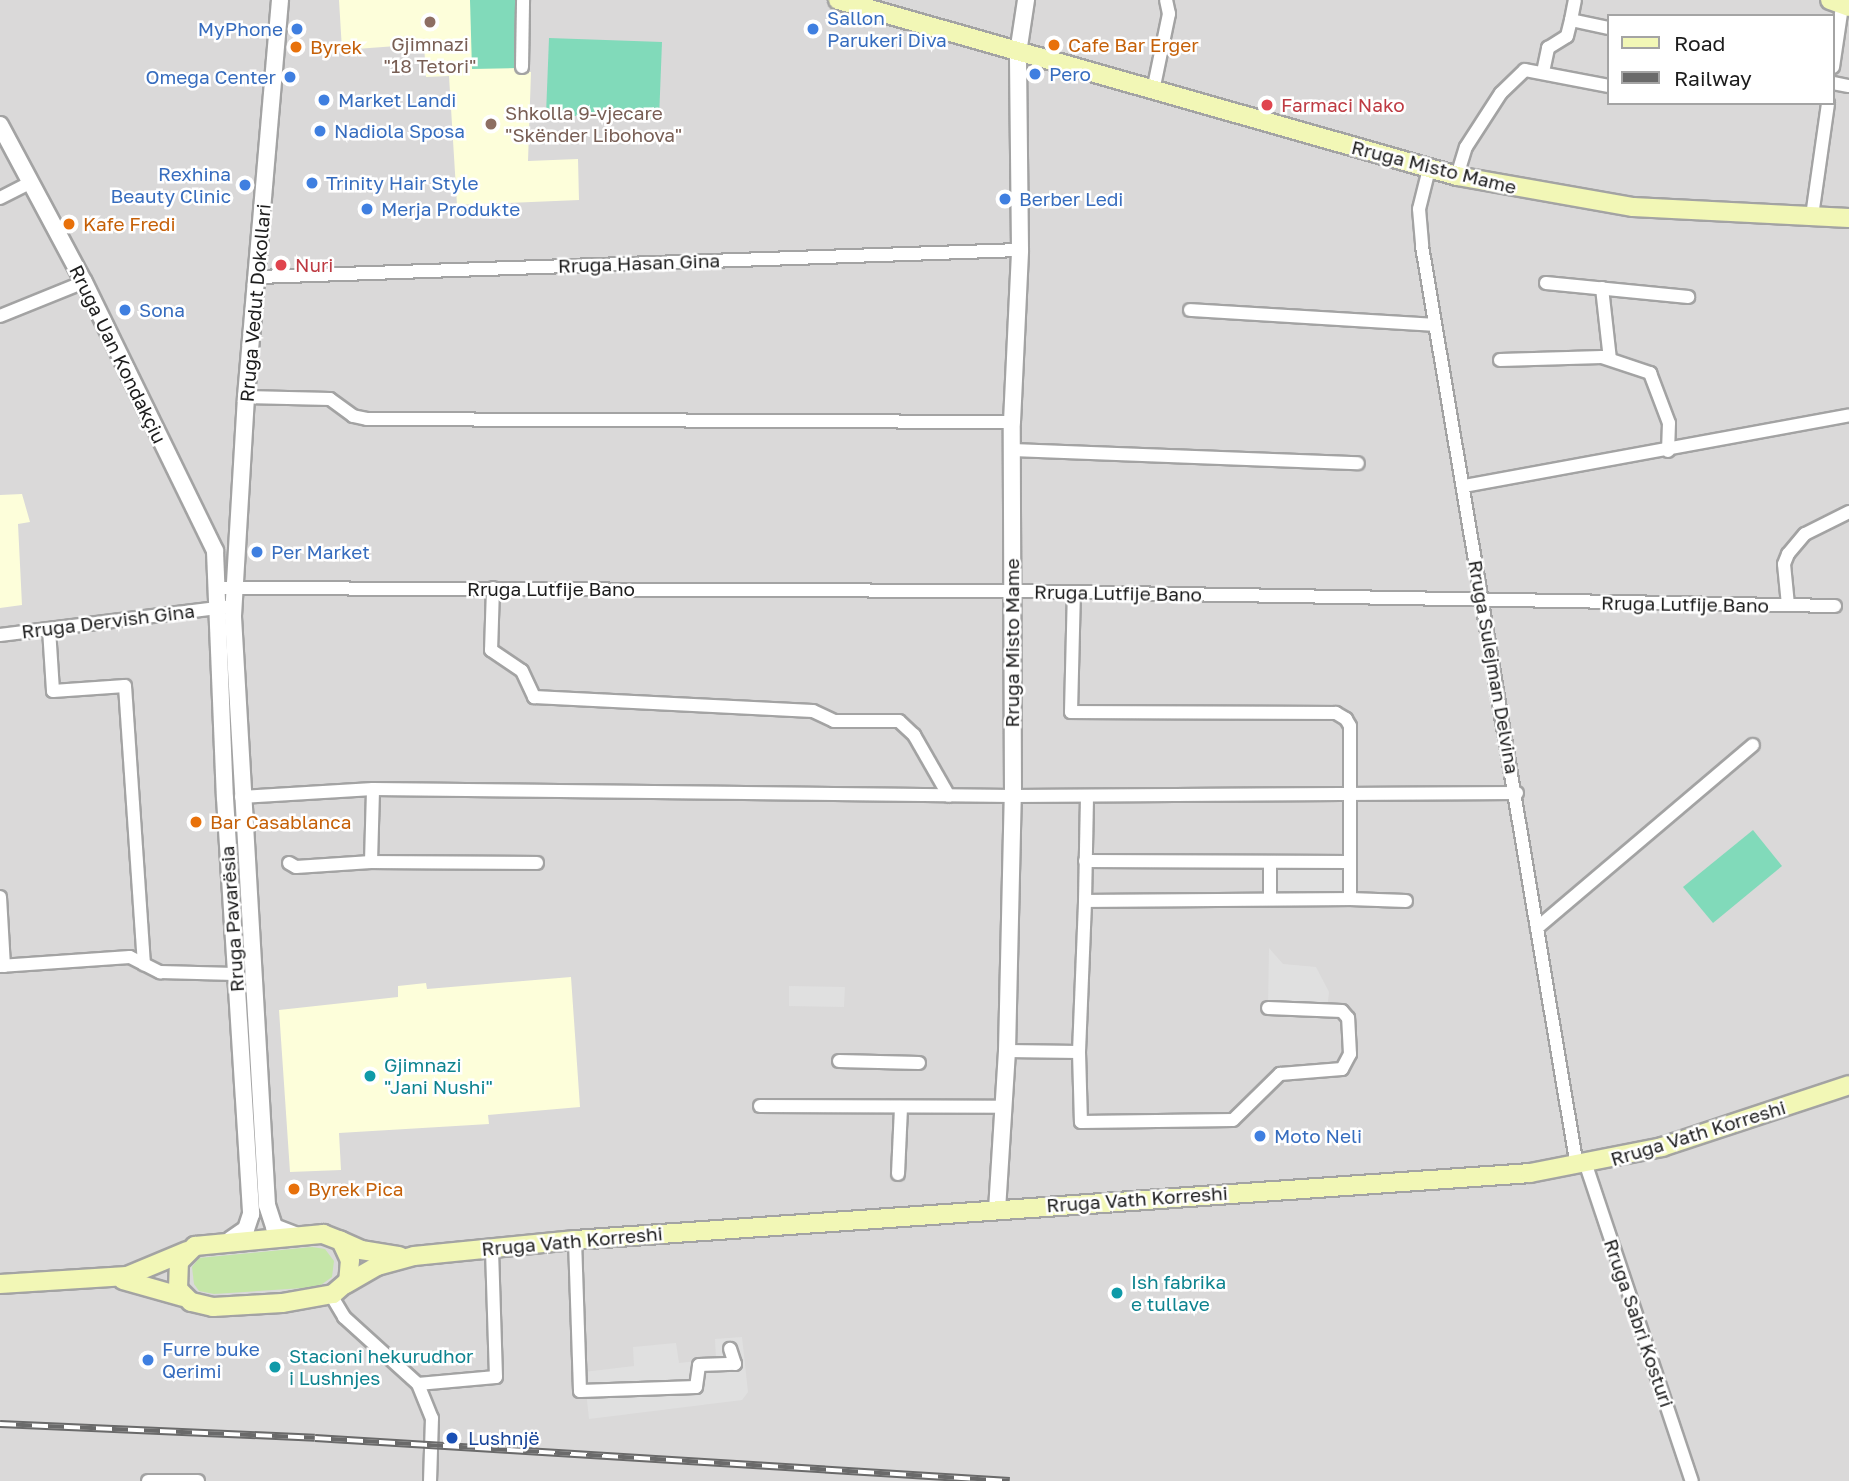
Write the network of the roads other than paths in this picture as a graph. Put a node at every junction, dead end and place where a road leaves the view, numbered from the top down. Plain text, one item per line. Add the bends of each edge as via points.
1 (280, 0) edge
2 (523, 0) edge
3 (838, 0) edge
4 (1026, 0) edge
5 (1037, 0) edge
6 (1166, 0) edge
7 (1575, 0) edge
8 (1840, 5) edge
9 (1571, 20) junction
10 (1608, 28) edge
11 (1835, 50) edge
12 (1023, 55) junction
13 (522, 67) dead end
14 (1543, 72) junction
15 (1608, 86) edge
16 (1153, 91) junction
17 (1828, 105) edge
18 (0, 125) edge
19 (1429, 169) junction
20 (1457, 176) junction
21 (31, 182) junction
22 (0, 198) edge
23 (1812, 216) junction
24 (1849, 218) edge
25 (1020, 250) junction
26 (258, 276) junction
27 (84, 282) junction
28 (1546, 283) dead end
29 (1602, 288) junction
30 (1688, 296) dead end
31 (1190, 310) dead end
32 (0, 316) edge
33 (1435, 325) junction
34 (1610, 359) junction
35 (1500, 360) dead end
36 (246, 397) junction
37 (1849, 415) edge
38 (1012, 422) junction
39 (1012, 450) junction
40 (1668, 451) junction
41 (1358, 463) dead end
42 (1464, 485) junction
43 (1849, 512) edge
44 (237, 532) junction
45 (212, 543) junction
46 (492, 588) junction
47 (225, 589) junction
48 (1011, 591) junction
49 (1074, 592) junction
50 (1482, 601) junction
51 (1788, 605) junction
52 (1835, 606) dead end
53 (225, 607) junction
54 (49, 629) junction
55 (0, 635) edge
56 (1753, 745) dead end
57 (373, 789) junction
58 (1517, 793) junction
59 (1351, 794) junction
60 (949, 796) junction
61 (1013, 796) junction
62 (1087, 796) junction
63 (241, 797) junction
64 (1086, 861) junction
65 (372, 862) junction
66 (1270, 862) junction
67 (1350, 862) junction
68 (289, 863) dead end
69 (537, 863) dead end
70 (0, 897) edge
71 (1270, 899) junction
72 (1350, 899) junction
73 (1085, 901) junction
74 (1406, 901) dead end
75 (1537, 928) junction
76 (144, 964) junction
77 (2, 966) edge
78 (235, 974) junction
79 (1268, 1008) dead end
80 (1007, 1051) junction
81 (1079, 1052) junction
82 (839, 1061) dead end
83 (919, 1063) dead end
84 (1849, 1085) edge
85 (760, 1106) dead end
86 (901, 1107) junction
87 (1003, 1107) junction
88 (1581, 1166) junction
89 (898, 1174) dead end
90 (997, 1210) junction
91 (297, 1236) junction
92 (339, 1239) junction
93 (230, 1240) junction
94 (575, 1240) junction
95 (492, 1248) junction
96 (187, 1251) junction
97 (414, 1256) junction
98 (106, 1278) junction
99 (0, 1284) edge
100 (338, 1289) junction
101 (183, 1297) junction
102 (730, 1349) dead end
103 (418, 1384) junction
104 (148, 1481) edge
105 (198, 1481) edge
106 (430, 1481) edge
107 (1692, 1481) edge

1 - 26 street, Rruga Vedut Dokollari
2 - 13 street
3 - 12 main road, Rruga Misto Mame
4 - 12 street, Rruga Misto Mame
5 - 12 street, Rruga Misto Mame
6 - 16 street via 1169,13
7 - 9 street
8 - 11 street
9 - 10 street
9 - 14 street via 1567,36 1548,48
12 - 16 main road, Rruga Misto Mame
12 - 25 street, Rruga Misto Mame
14 - 15 street
14 - 20 street via 1525,70 1501,93 1466,148
16 - 19 main road, Rruga Misto Mame
17 - 23 street
18 - 21 street, Rruga Uan Kondakçiu
19 - 20 main road, Rruga Misto Mame
19 - 33 street, Rruga Sulejman Delvina via 1419,209
20 - 23 main road, Rruga Misto Mame via 1633,208
21 - 22 street
21 - 27 street, Rruga Uan Kondakçiu
23 - 24 main road, Rruga Misto Mame
25 - 26 street, Rruga Hasan Gina
25 - 38 street, Rruga Misto Mame
26 - 36 street, Rruga Vedut Dokollari
27 - 32 street
27 - 45 street, Rruga Uan Kondakçiu
28 - 29 street
29 - 30 street
29 - 34 street
31 - 33 street
33 - 42 street, Rruga Sulejman Delvina
34 - 35 street
34 - 40 street via 1650,373 1669,423
36 - 38 street via 330,399 353,416 367,419
36 - 44 street, Rruga Vedut Dokollari
37 - 40 street
38 - 39 street, Rruga Misto Mame
39 - 41 street
39 - 48 street, Rruga Misto Mame
40 - 42 street
42 - 50 street, Rruga Sulejman Delvina
43 - 51 street via 1805,534 1788,554 1784,565
44 - 45 street via 227,548
44 - 47 street, Rruga Vedut Dokollari
45 - 47 street, Rruga Uan Kondakçiu
46 - 47 street, Rruga Lutfije Bano
46 - 48 street, Rruga Lutfije Bano
46 - 60 street via 491,650 522,671 534,697 813,711 834,721 898,721 914,735
47 - 53 street, Rruga Pavarësia
48 - 49 street, Rruga Lutfije Bano
48 - 61 street, Rruga Misto Mame
49 - 50 street, Rruga Lutfije Bano
49 - 59 street via 1071,712 1336,713 1350,726
50 - 51 street, Rruga Lutfije Bano
50 - 58 street, Rruga Sulejman Delvina
51 - 52 street, Rruga Lutfije Bano
53 - 54 street, Rruga Dervish Gina
53 - 63 street, Rruga Pavarësia
53 - 78 street, Rruga Pavarësia
54 - 55 street, Rruga Dervish Gina
54 - 76 street via 53,691 125,686
56 - 75 street
57 - 60 street
57 - 63 street
57 - 65 street
58 - 59 street
58 - 75 street, Rruga Sulejman Delvina
59 - 62 street
59 - 67 street
60 - 61 street
61 - 62 street
61 - 80 street, Rruga Misto Mame
62 - 64 street
63 - 91 street, Rruga Pavarësia via 267,1205 274,1227
64 - 66 street
64 - 73 street
65 - 68 street via 296,867
65 - 69 street
66 - 67 street
66 - 71 street
67 - 72 street
70 - 77 street
71 - 72 street
71 - 73 street
72 - 74 street
73 - 81 street
75 - 88 street, Rruga Sulejman Delvina
76 - 77 street via 130,957
76 - 78 street via 160,972
78 - 93 street, Rruga Pavarësia via 251,1214 245,1231
79 - 81 street via 1342,1011 1348,1018 1350,1054 1342,1069 1280,1074 1233,1121 1081,1122
80 - 81 street
80 - 87 street, Rruga Misto Mame
82 - 83 street
84 - 88 main road, Rruga Vath Korreshi via 1662,1147
85 - 86 street
86 - 87 street
86 - 89 street
87 - 90 street, Rruga Misto Mame
88 - 90 main road, Rruga Vath Korreshi
88 - 107 street, Rruga Sabri Kosturi
90 - 94 main road, Rruga Vath Korreshi
91 - 92 main road, Rruga Vath Korreshi via 323,1234
91 - 93 main road, Rruga Vath Korreshi
92 - 97 main road, Rruga Vath Korreshi via 369,1252
92 - 100 main road via 350,1259
93 - 96 main road, Rruga Vath Korreshi
94 - 95 main road, Rruga Vath Korreshi
94 - 102 street via 580,1391 696,1387 699,1365 736,1364
95 - 97 main road, Rruga Vath Korreshi
95 - 103 street via 496,1377
96 - 98 main road via 151,1269
96 - 101 main road via 177,1271 177,1289
97 - 100 main road, Rruga Vath Korreshi via 377,1266
98 - 99 main road
98 - 101 main road via 144,1283
100 - 101 main road via 220,1307
100 - 103 street via 344,1317
103 - 106 street via 432,1418
104 - 105 street

